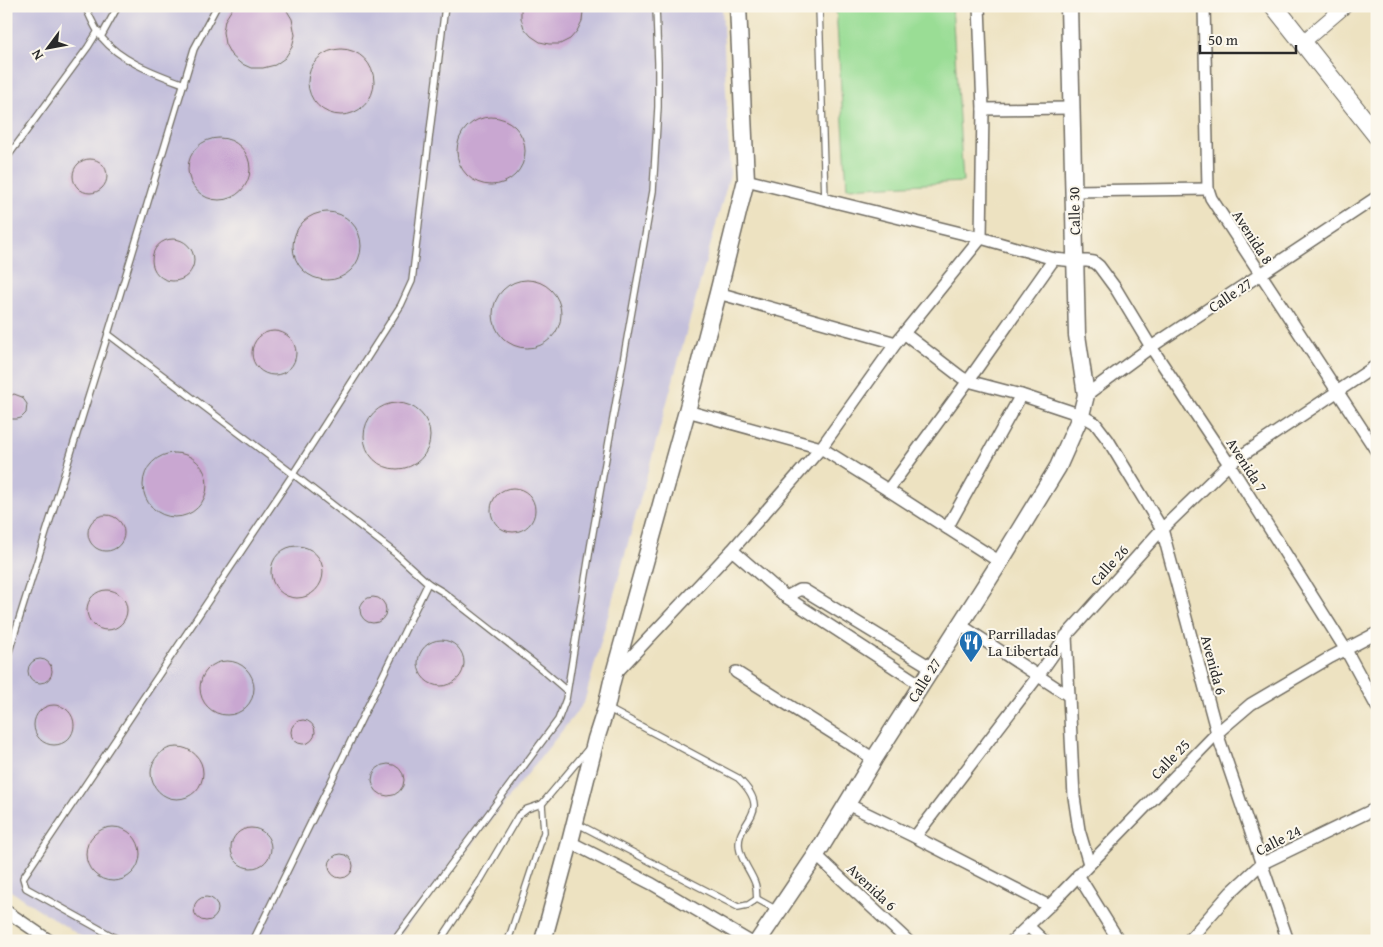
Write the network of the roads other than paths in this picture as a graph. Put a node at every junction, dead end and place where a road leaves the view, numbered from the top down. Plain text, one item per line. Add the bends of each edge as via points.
1 (85, 6) edge
2 (118, 6) edge
3 (217, 6) edge
4 (445, 6) edge
5 (656, 6) edge
6 (738, 6) edge
7 (819, 6) edge
8 (979, 6) edge
9 (1068, 6) edge
10 (1204, 6) edge
11 (1274, 6) edge
12 (1344, 6) edge
13 (100, 34) junction
14 (1303, 42) junction
15 (184, 84) junction
16 (1071, 108) junction
17 (983, 109) junction
18 (1377, 136) edge
19 (6, 159) edge
20 (746, 180) junction
21 (1208, 189) junction
22 (1074, 192) junction
23 (1377, 197) edge
24 (826, 200) junction
25 (981, 238) junction
26 (1054, 259) junction
27 (1074, 261) junction
28 (1260, 274) junction
29 (718, 293) junction
30 (108, 334) junction
31 (905, 334) junction
32 (896, 343) junction
33 (1151, 347) junction
34 (1377, 365) edge
35 (968, 381) junction
36 (1337, 392) junction
37 (1021, 395) junction
38 (1086, 396) junction
39 (687, 411) junction
40 (1081, 414) junction
41 (820, 448) junction
42 (1377, 452) edge
43 (1229, 464) junction
44 (293, 474) junction
45 (888, 490) junction
46 (947, 528) junction
47 (1162, 529) junction
48 (732, 550) junction
49 (1000, 562) junction
50 (428, 583) junction
51 (786, 597) junction
52 (959, 624) junction
53 (1377, 633) edge
54 (1066, 636) junction
55 (1346, 650) junction
56 (6, 661) edge
57 (932, 668) junction
58 (736, 672) dead end
59 (613, 676) junction
60 (1038, 676) junction
61 (921, 686) junction
62 (567, 691) junction
63 (1069, 696) junction
64 (1377, 707) edge
65 (606, 708) junction
66 (1217, 733) junction
67 (596, 740) junction
68 (874, 759) junction
69 (542, 804) junction
70 (847, 804) junction
71 (1377, 808) edge
72 (575, 823) junction
73 (915, 837) junction
74 (570, 842) junction
75 (816, 855) junction
76 (1089, 864) junction
77 (1261, 864) junction
78 (1078, 875) junction
79 (757, 899) junction
80 (1049, 906) junction
81 (778, 910) junction
82 (6, 911) edge
83 (1028, 926) junction
84 (50, 941) edge
85 (121, 941) edge
86 (252, 941) edge
87 (394, 941) edge
88 (440, 941) edge
89 (508, 941) edge
90 (543, 941) edge
91 (749, 941) edge
92 (758, 941) edge
93 (908, 941) edge
94 (1012, 941) edge
95 (1044, 941) edge
96 (1119, 941) edge
97 (1188, 941) edge
98 (1288, 941) edge

1 - 13 lane
2 - 13 lane
3 - 15 lane via 194,49
4 - 44 lane via 412,281 401,305
5 - 62 lane via 658,107 653,191
6 - 20 main road
7 - 24 lane
8 - 17 street
9 - 16 main road, Calle 30
10 - 21 street, Avenida 8
11 - 14 main road
12 - 14 street
13 - 15 lane via 117,53
13 - 19 lane
14 - 18 main road
15 - 30 lane
16 - 17 street
16 - 22 main road, Calle 30
17 - 25 street
20 - 24 street, Avenida 7
20 - 29 main road
21 - 22 street
21 - 28 street, Avenida 8 via 1215,206
22 - 27 main road, Calle 30
23 - 28 street, Calle 27
24 - 25 street, Avenida 7
25 - 26 street, Avenida 7
25 - 31 street
26 - 27 street, Avenida 7
26 - 35 street
27 - 33 street, Avenida 7 via 1094,262 1099,266
27 - 38 main road, Calle 30 via 1077,335
28 - 33 street, Calle 27
28 - 36 street, Avenida 8
29 - 32 street
29 - 39 main road
30 - 44 lane
30 - 56 lane
31 - 32 street
31 - 35 street
32 - 41 street
33 - 38 street, Calle 27
33 - 43 street, Avenida 7
34 - 36 street, Calle 26
35 - 37 street
35 - 45 street
36 - 42 street, Avenida 8
36 - 43 street, Calle 26
37 - 40 street
37 - 46 street
38 - 40 main road, Calle 30
39 - 41 street
39 - 59 main road
40 - 47 street, Avenida 6 via 1095,423 1108,440
40 - 49 main road, Calle 27 via 1058,467
41 - 45 street
41 - 48 street
43 - 47 street, Calle 26
43 - 55 street, Avenida 7
44 - 50 lane via 395,553
44 - 85 lane via 23,878 26,888
45 - 46 street
46 - 49 street
47 - 54 street, Calle 26
47 - 66 street, Avenida 6
48 - 51 street
48 - 59 street
49 - 52 main road, Calle 27
50 - 62 lane via 444,592
50 - 86 lane
51 - 57 street via 804,590
51 - 61 street
52 - 57 main road, Calle 27
52 - 60 street
53 - 55 street, Calle 25
54 - 60 street, Calle 26
54 - 63 street
55 - 64 street, Avenida 7
55 - 66 street, Calle 25 via 1251,704
57 - 61 main road, Calle 27
58 - 68 street
59 - 65 main road
60 - 63 street
60 - 73 street, Calle 26
61 - 68 main road, Calle 27
62 - 87 lane via 558,720
63 - 76 street via 1074,797 1078,830
65 - 67 main road
65 - 79 lane via 738,778 748,788 755,804 738,840 740,852 756,884
66 - 76 street, Calle 25
66 - 77 street, Avenida 6
67 - 69 lane
67 - 72 main road
68 - 70 main road, Calle 27
69 - 88 lane via 518,816
69 - 89 lane via 544,832
70 - 73 street
70 - 75 main road, Calle 27
71 - 77 street, Calle 24
72 - 74 main road
72 - 79 lane via 738,907
73 - 80 street
74 - 90 main road
74 - 91 street via 652,884
75 - 81 main road, Calle 27
75 - 93 street, Avenida 6
76 - 78 street, Calle 25
77 - 97 street, Calle 24 via 1230,892
77 - 98 street, Avenida 6
78 - 80 street, Calle 25
78 - 96 street
79 - 81 lane
80 - 83 street, Calle 25
81 - 92 main road, Calle 27
82 - 84 street
83 - 94 street, Calle 25
83 - 95 street

